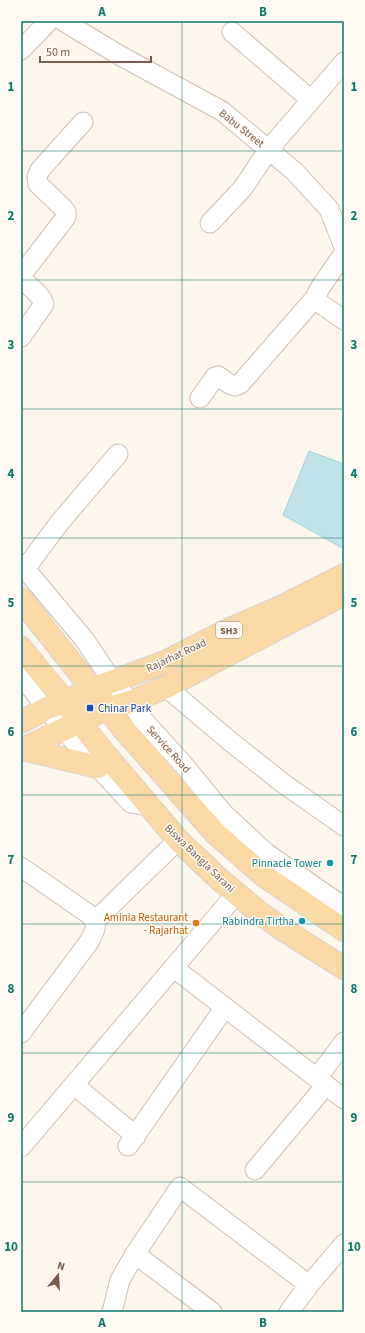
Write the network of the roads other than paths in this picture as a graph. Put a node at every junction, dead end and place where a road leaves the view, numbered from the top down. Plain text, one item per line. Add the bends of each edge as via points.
1 (49, 21) edge
2 (63, 21) edge
3 (232, 32) dead end
4 (21, 50) edge
5 (344, 62) edge
6 (311, 100) junction
7 (83, 122) dead end
8 (269, 149) junction
9 (210, 223) dead end
10 (344, 247) edge
11 (344, 253) edge
12 (315, 298) junction
13 (344, 320) edge
14 (21, 337) edge
15 (200, 398) dead end
16 (118, 454) dead end
17 (23, 566) edge
18 (344, 575) edge
19 (344, 594) edge
20 (21, 599) edge
21 (21, 648) edge
22 (21, 675) edge
23 (113, 682) junction
24 (166, 687) junction
25 (92, 689) junction
26 (131, 702) junction
27 (56, 705) junction
28 (108, 708) junction
29 (21, 722) edge
30 (71, 726) junction
31 (22, 749) edge
32 (98, 767) junction
33 (149, 806) junction
34 (344, 826) edge
35 (178, 840) junction
36 (25, 877) edge
37 (236, 894) junction
38 (344, 907) edge
39 (95, 922) junction
40 (344, 930) edge
41 (174, 968) junction
42 (344, 968) edge
43 (226, 1007) junction
44 (21, 1033) edge
45 (344, 1042) edge
46 (321, 1081) junction
47 (74, 1085) junction
48 (344, 1099) edge
49 (21, 1147) edge
50 (255, 1170) dead end
51 (344, 1244) edge
52 (134, 1254) junction
53 (309, 1285) junction
54 (112, 1312) edge
55 (212, 1312) edge
56 (289, 1312) edge

1 - 4 street
2 - 8 street, Babu Street via 119,55 222,111
3 - 6 street
5 - 6 street
6 - 8 street
7 - 14 street via 40,170 37,177 38,184 63,208 66,217 23,273 24,282 43,299 44,304
8 - 9 street via 243,188
8 - 10 street, Babu Street via 294,171 329,209
11 - 12 street
12 - 13 street
12 - 15 street via 240,384 231,386 222,378 215,377
16 - 17 street
17 - 23 street, Service Road via 84,640
18 - 23 main road, Rajarhat Road / SH3 via 165,662
19 - 24 main road, Rajarhat Road / SH3
20 - 25 main road
21 - 27 main road
22 - 27 street
23 - 25 main road, Rajarhat Road / SH3
23 - 26 street, Service Road
24 - 26 main road, Rajarhat Road / SH3
24 - 34 street via 236,747
25 - 27 main road, SH3
25 - 28 main road
26 - 28 main road, SH3
26 - 38 street, Service Road via 223,813 266,853
27 - 29 main road, SH3
27 - 30 main road
28 - 30 main road, SH3
28 - 40 main road via 126,732 226,844 278,886
30 - 31 main road, SH3
30 - 32 street
30 - 33 main road, Biswa Bangla Sarani via 99,747
31 - 32 main road
32 - 33 street via 131,803
33 - 35 main road, Biswa Bangla Sarani
35 - 37 main road, Biswa Bangla Sarani
35 - 39 street
36 - 39 street via 90,915
37 - 41 street
37 - 42 main road, Biswa Bangla Sarani via 282,929
39 - 44 street via 96,928 89,942
41 - 43 street
41 - 47 street
43 - 46 street
43 - 47 street via 132,1141
45 - 46 street
46 - 48 street
46 - 50 street
47 - 49 street
51 - 53 street
52 - 53 street via 180,1187
52 - 54 street via 119,1284
52 - 55 street
53 - 56 street

